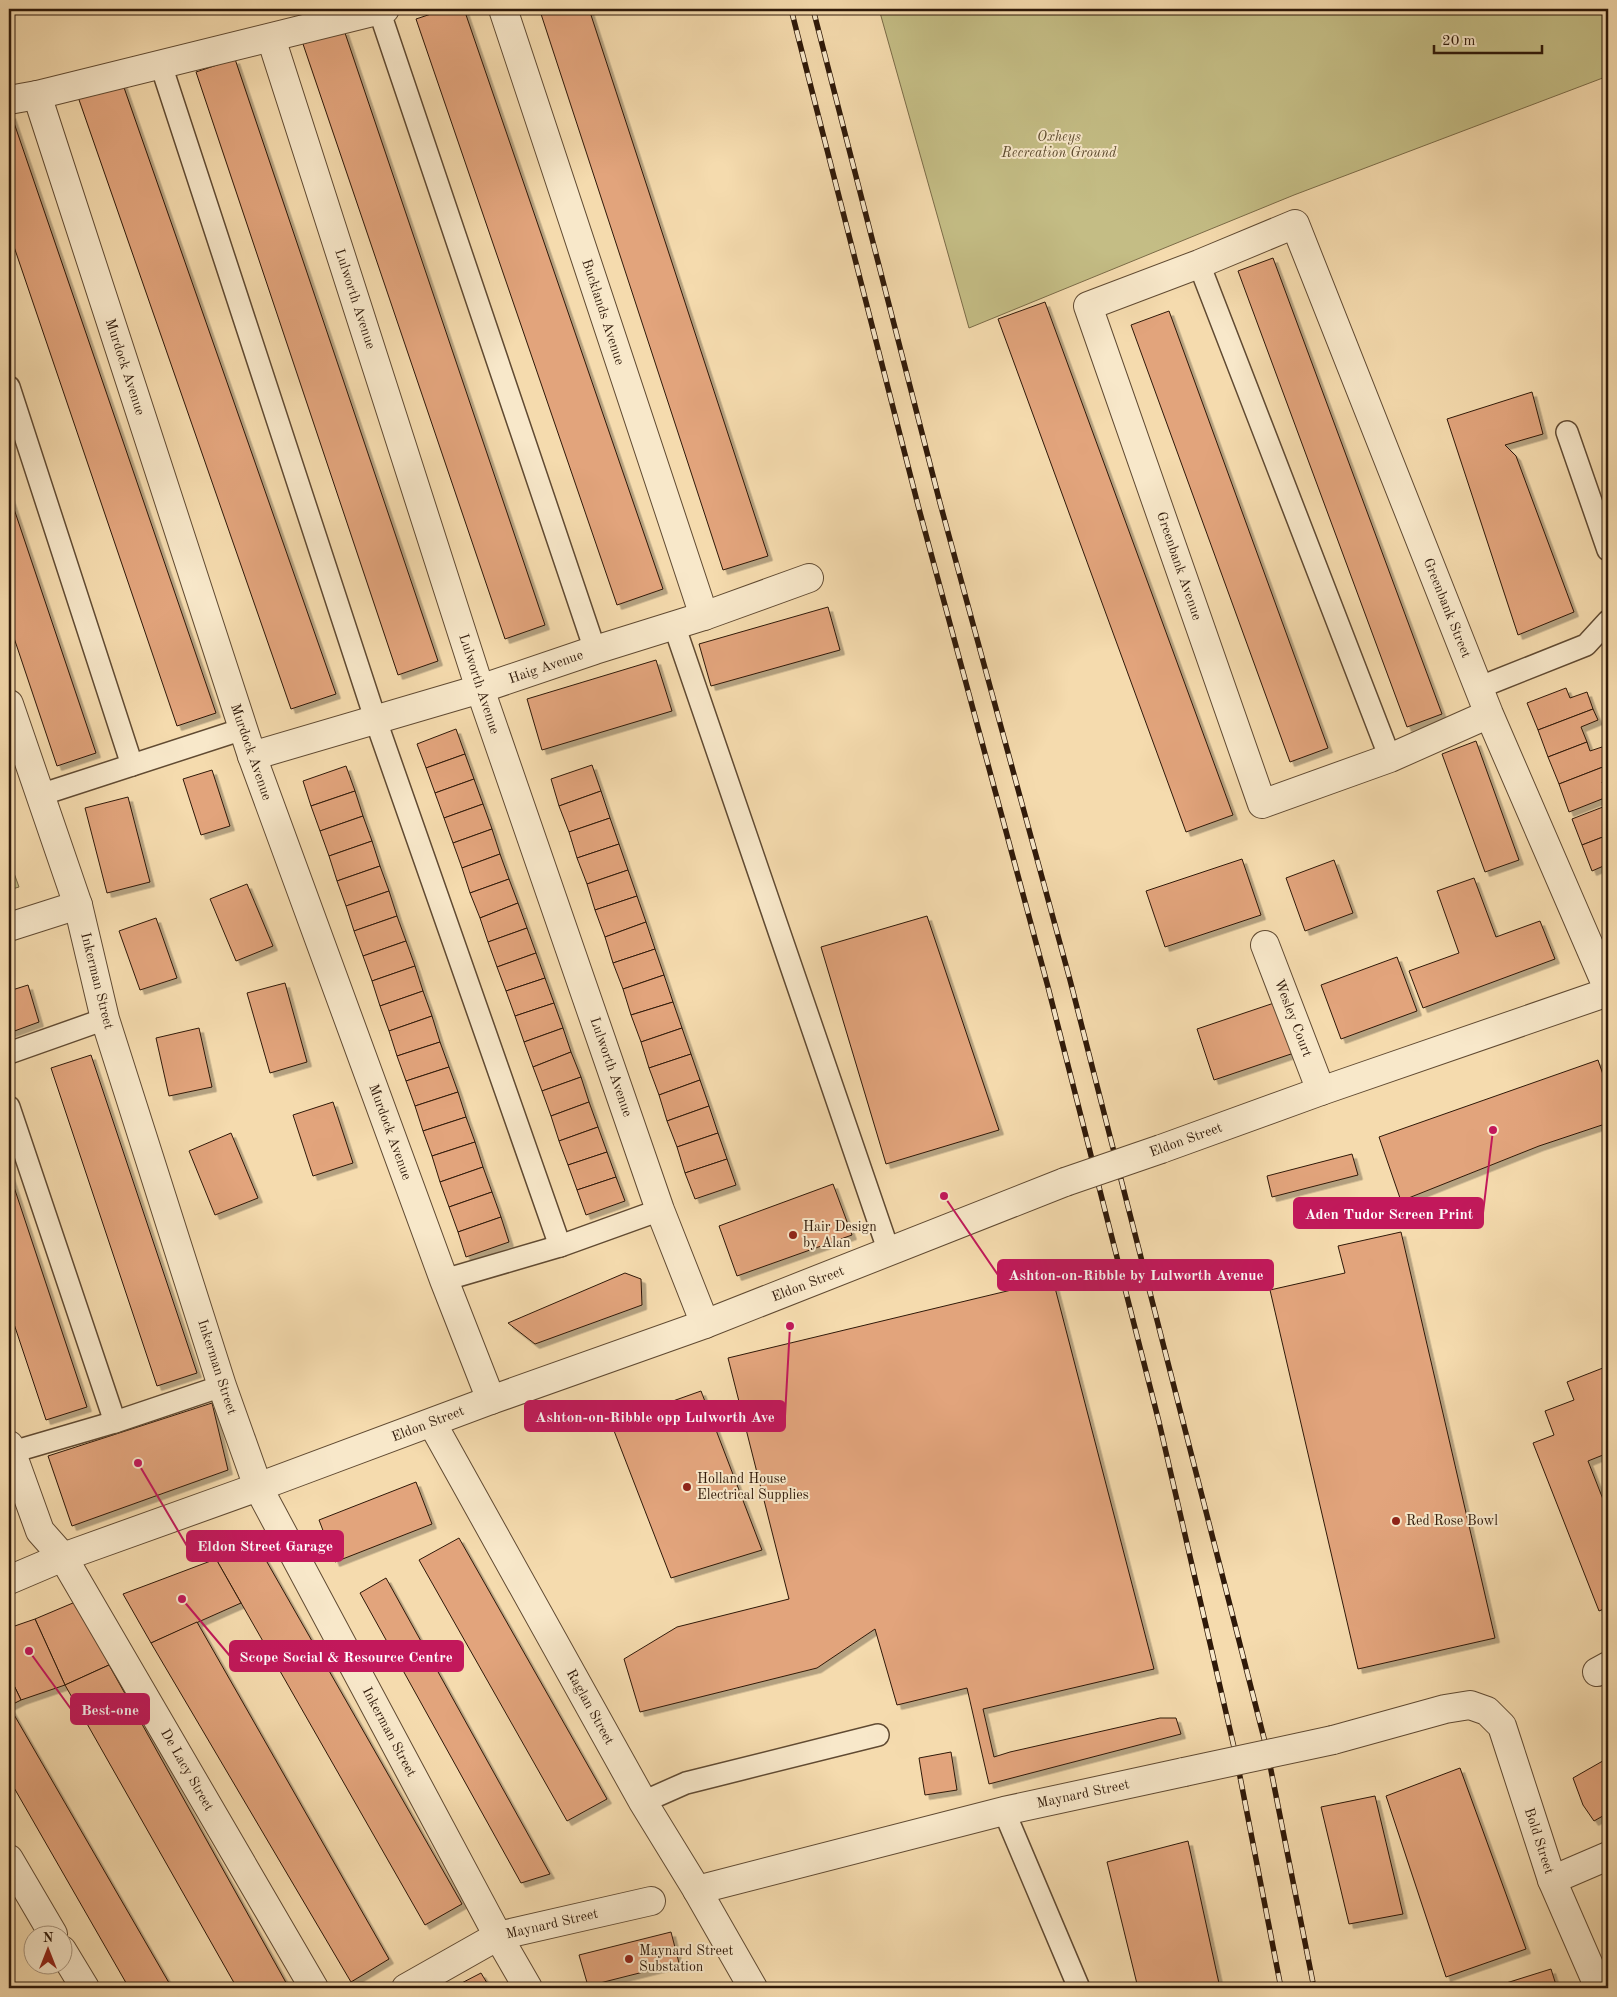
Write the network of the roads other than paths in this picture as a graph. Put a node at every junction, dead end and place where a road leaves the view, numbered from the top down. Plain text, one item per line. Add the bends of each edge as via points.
1 (503, 9) edge
2 (382, 10) edge
3 (271, 38) junction
4 (161, 64) junction
5 (37, 95) junction
6 (9, 100) edge
7 (1295, 224) joint
8 (1199, 264) junction
9 (9, 386) edge
10 (1567, 432) dead end
11 (1608, 550) edge
12 (809, 578) dead end
13 (704, 616) junction
14 (1608, 621) edge
15 (674, 625) junction
16 (595, 650) junction
17 (1478, 688) junction
18 (480, 689) junction
19 (9, 704) edge
20 (1488, 714) junction
21 (376, 718) junction
22 (243, 729) junction
23 (252, 756) junction
24 (1390, 758) junction
25 (132, 764) junction
26 (40, 795) junction
27 (78, 904) junction
28 (9, 927) edge
29 (1265, 945) dead end
30 (1608, 990) edge
31 (106, 1020) junction
32 (9, 1053) edge
33 (1321, 1091) junction
34 (9, 1107) edge
35 (660, 1210) junction
36 (560, 1246) junction
37 (889, 1252) junction
38 (444, 1280) junction
39 (705, 1324) junction
40 (222, 1386) junction
41 (491, 1400) junction
42 (115, 1422) junction
43 (432, 1423) junction
44 (9, 1450) edge
45 (258, 1487) junction
46 (64, 1557) junction
47 (9, 1580) edge
48 (1470, 1704) joint
49 (878, 1735) dead end
50 (643, 1802) junction
51 (1004, 1811) junction
52 (1608, 1856) edge
53 (9, 1859) edge
54 (1552, 1880) junction
55 (697, 1890) junction
56 (651, 1900) dead end
57 (47, 1924) edge
58 (498, 1936) junction
59 (72, 1967) edge
60 (85, 1988) edge
61 (314, 1988) edge
62 (406, 1988) edge
63 (528, 1988) edge
64 (753, 1988) edge
65 (1079, 1988) edge
66 (1599, 1988) edge

1 - 13 street, Bucklands Avenue
2 - 3 street
2 - 16 lane
3 - 4 street
3 - 18 street, Lulworth Avenue
4 - 5 street
4 - 21 lane
5 - 6 street
5 - 22 street, Murdock Avenue
7 - 8 street, Greenbank Avenue
7 - 17 street, Greenbank Street
8 - 24 lane
8 - 24 street, Greenbank Avenue via 1088,306 1262,804
9 - 25 lane
10 - 11 lane
12 - 13 street, Haig Avenue
13 - 15 street, Haig Avenue
14 - 17 lane via 1586,645
15 - 16 street, Haig Avenue
15 - 37 lane
16 - 18 street, Haig Avenue
17 - 20 street, Greenbank Street
18 - 21 street, Haig Avenue
18 - 35 street, Lulworth Avenue
19 - 26 street, Inkerman Street
20 - 24 street, Greenbank Avenue
20 - 30 street, Greenbank Street
21 - 23 street, Haig Avenue
21 - 36 lane
22 - 23 street, Murdock Avenue
22 - 25 lane
23 - 38 street, Murdock Avenue
25 - 26 lane
26 - 27 street, Inkerman Street
27 - 28 street
27 - 31 street, Inkerman Street
29 - 33 street, Wesley Court
30 - 33 street, Eldon Street
31 - 32 lane
31 - 40 street, Inkerman Street
33 - 37 street, Eldon Street, bridge via 1065,1182
34 - 42 lane
35 - 36 lane
35 - 39 street, Lulworth Avenue
36 - 38 lane
37 - 39 street, Eldon Street
38 - 41 street, Murdock Avenue
39 - 41 street, Eldon Street
40 - 42 lane
40 - 45 street, Inkerman Street
41 - 43 street, Eldon Street
42 - 44 lane
43 - 45 street, Eldon Street
43 - 50 street, Raglan Street
44 - 46 street, De Lacy Street via 40,1531
45 - 46 street, Eldon Street
45 - 58 street, Inkerman Street
46 - 47 street, Eldon Street
46 - 61 street, De Lacy Street
48 - 51 street, Maynard Street, bridge via 1333,1740
48 - 54 street, Bold Street via 1487,1711 1502,1726
49 - 50 lane via 686,1783
50 - 55 street, Raglan Street
51 - 55 street, Maynard Street
51 - 65 lane
52 - 54 street
53 - 57 street
54 - 66 street, Bold Street
55 - 64 street, Raglan Street
56 - 58 street, Maynard Street
58 - 62 street, Maynard Street
58 - 63 street, Inkerman Street
59 - 60 street

